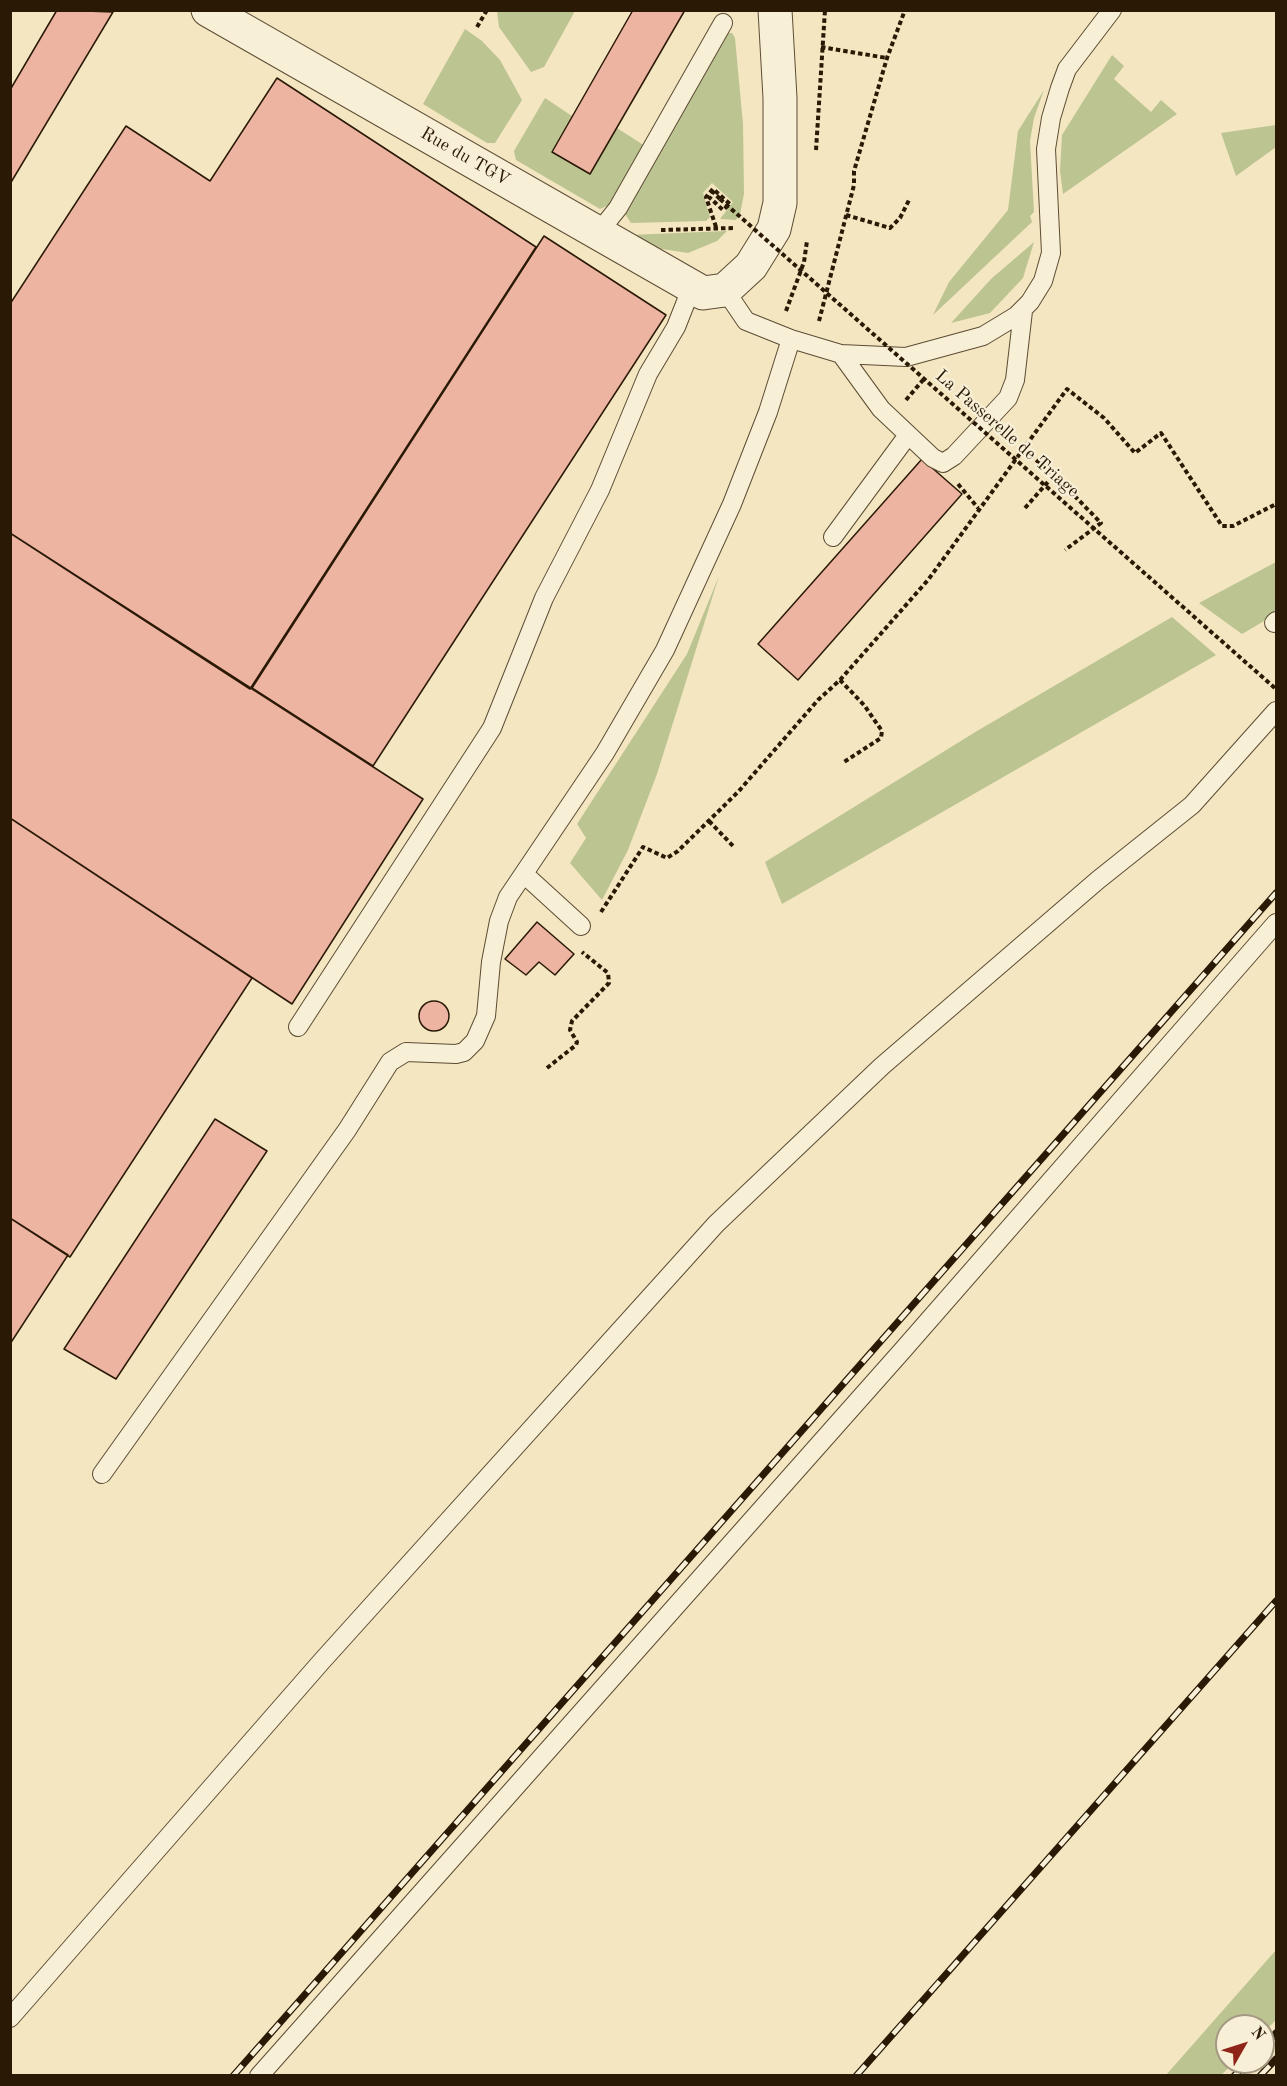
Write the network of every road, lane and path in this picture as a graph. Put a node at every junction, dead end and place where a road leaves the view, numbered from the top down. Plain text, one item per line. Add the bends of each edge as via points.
1 (208, 10) edge
2 (487, 10) edge
3 (775, 10) edge
4 (905, 10) edge
5 (1112, 10) edge
6 (723, 22) dead end
7 (477, 27) dead end
8 (821, 47) dead end
9 (887, 58) junction
10 (910, 198) dead end
11 (846, 215) junction
12 (716, 227) junction
13 (774, 229) junction
14 (657, 230) dead end
15 (598, 233) junction
16 (691, 289) junction
17 (725, 290) junction
18 (1023, 311) junction
19 (791, 339) junction
20 (814, 345) junction
21 (841, 354) junction
22 (915, 370) junction
23 (930, 373) dead end
24 (908, 378) dead end
25 (900, 397) dead end
26 (908, 435) junction
27 (1024, 450) junction
28 (1054, 475) junction
29 (1276, 504) edge
30 (1025, 508) dead end
31 (833, 537) dead end
32 (1065, 550) dead end
33 (840, 680) junction
34 (1276, 689) edge
35 (1276, 711) edge
36 (844, 762) dead end
37 (709, 821) junction
38 (733, 846) dead end
39 (524, 874) junction
40 (589, 922) joint
41 (1276, 923) edge
42 (580, 945) dead end
43 (298, 1027) dead end
44 (547, 1068) dead end
45 (102, 1474) dead end
46 (10, 2018) edge
47 (259, 2076) edge

1 - 15 street, Rue du TGV
2 - 7 path
3 - 13 street via 780,203
4 - 9 path
5 - 18 lane via 1067,69 1051,118 1046,173 1051,254 1043,281
6 - 15 lane via 618,208
8 - 9 path
9 - 11 path via 854,171
10 - 11 path via 890,228
11 - 20 path
12 - 13 path
12 - 14 path
12 - 22 path, La Passerelle de Triage, bridge via 706,197 712,189 730,204 723,210 709,197 713,192 720,199
13 - 17 street via 751,266
15 - 16 street, Rue du TGV
16 - 17 street, Rue du TGV via 703,293
16 - 43 lane via 676,327 648,374 600,490 544,598 492,728
17 - 19 lane via 746,321
18 - 21 lane via 982,336 906,357
18 - 26 lane via 1012,390 982,426 943,463
19 - 20 lane
19 - 39 lane via 732,504 665,650 605,753
20 - 21 lane
21 - 26 lane via 881,409
22 - 24 path
22 - 34 path, La Passerelle de Triage, bridge
23 - 25 path via 905,401
26 - 31 lane
27 - 28 path
27 - 29 path via 1067,389 1104,418 1135,453 1161,433 1222,526 1233,526
27 - 33 path via 928,580
28 - 30 path
28 - 32 path via 1101,523
33 - 36 path via 882,731 881,738
33 - 37 path
35 - 46 lane via 1191,805 882,1066 716,1224 321,1662
37 - 38 path
37 - 40 path via 667,858 644,847
39 - 40 lane
39 - 45 lane via 508,897 499,921 486,1016 475,1041 456,1054 406,1052 390,1062 347,1130
41 - 47 lane
42 - 44 path via 583,953 608,973 609,983 572,1021 570,1030 576,1045

